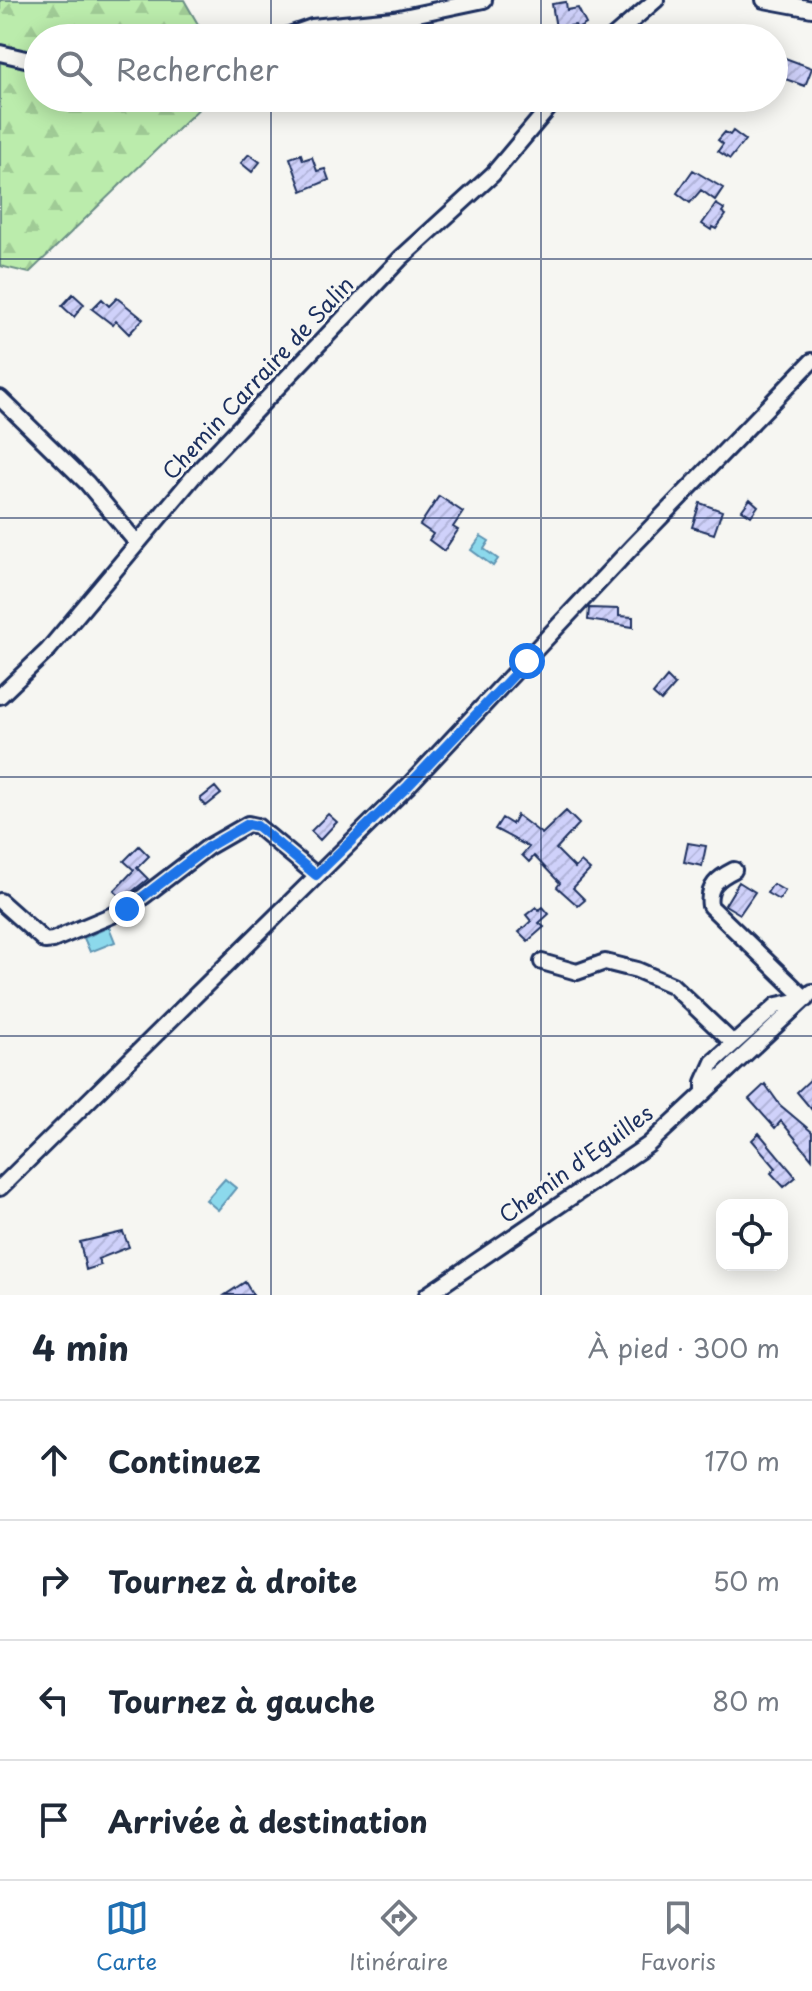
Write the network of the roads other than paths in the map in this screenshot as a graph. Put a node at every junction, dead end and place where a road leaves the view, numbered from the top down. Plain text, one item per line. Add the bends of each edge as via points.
1 (484, 0) edge
2 (656, 0) edge
3 (764, 0) edge
4 (812, 9) edge
5 (343, 24) edge
6 (628, 24) edge
7 (0, 53) edge
8 (24, 59) edge
9 (545, 112) edge
10 (812, 361) edge
11 (0, 398) edge
12 (137, 543) junction
13 (0, 696) edge
14 (734, 870) dead end
15 (316, 875) junction
16 (0, 901) edge
17 (542, 962) dead end
18 (809, 995) edge
19 (733, 1043) junction
20 (704, 1093) junction
21 (0, 1188) edge
22 (427, 1295) edge

1 - 5 street
2 - 6 street
3 - 4 street
7 - 8 street
9 - 12 street, Chemin Carraire de Salin via 493,174 401,258 228,439
10 - 15 street via 408,786
11 - 12 street via 87,483
12 - 13 street, Chemin Carraire de Salin via 48,650
14 - 18 street via 717,879 708,895 710,906
15 - 16 street via 248,824 208,847 127,909 53,940 45,941
15 - 21 street
17 - 19 street via 577,972 605,962 637,970 672,985
18 - 19 street via 777,1005
18 - 20 street, Chemin d'Eguilles
19 - 20 street via 713,1062
20 - 22 street, Chemin d'Eguilles via 648,1145

